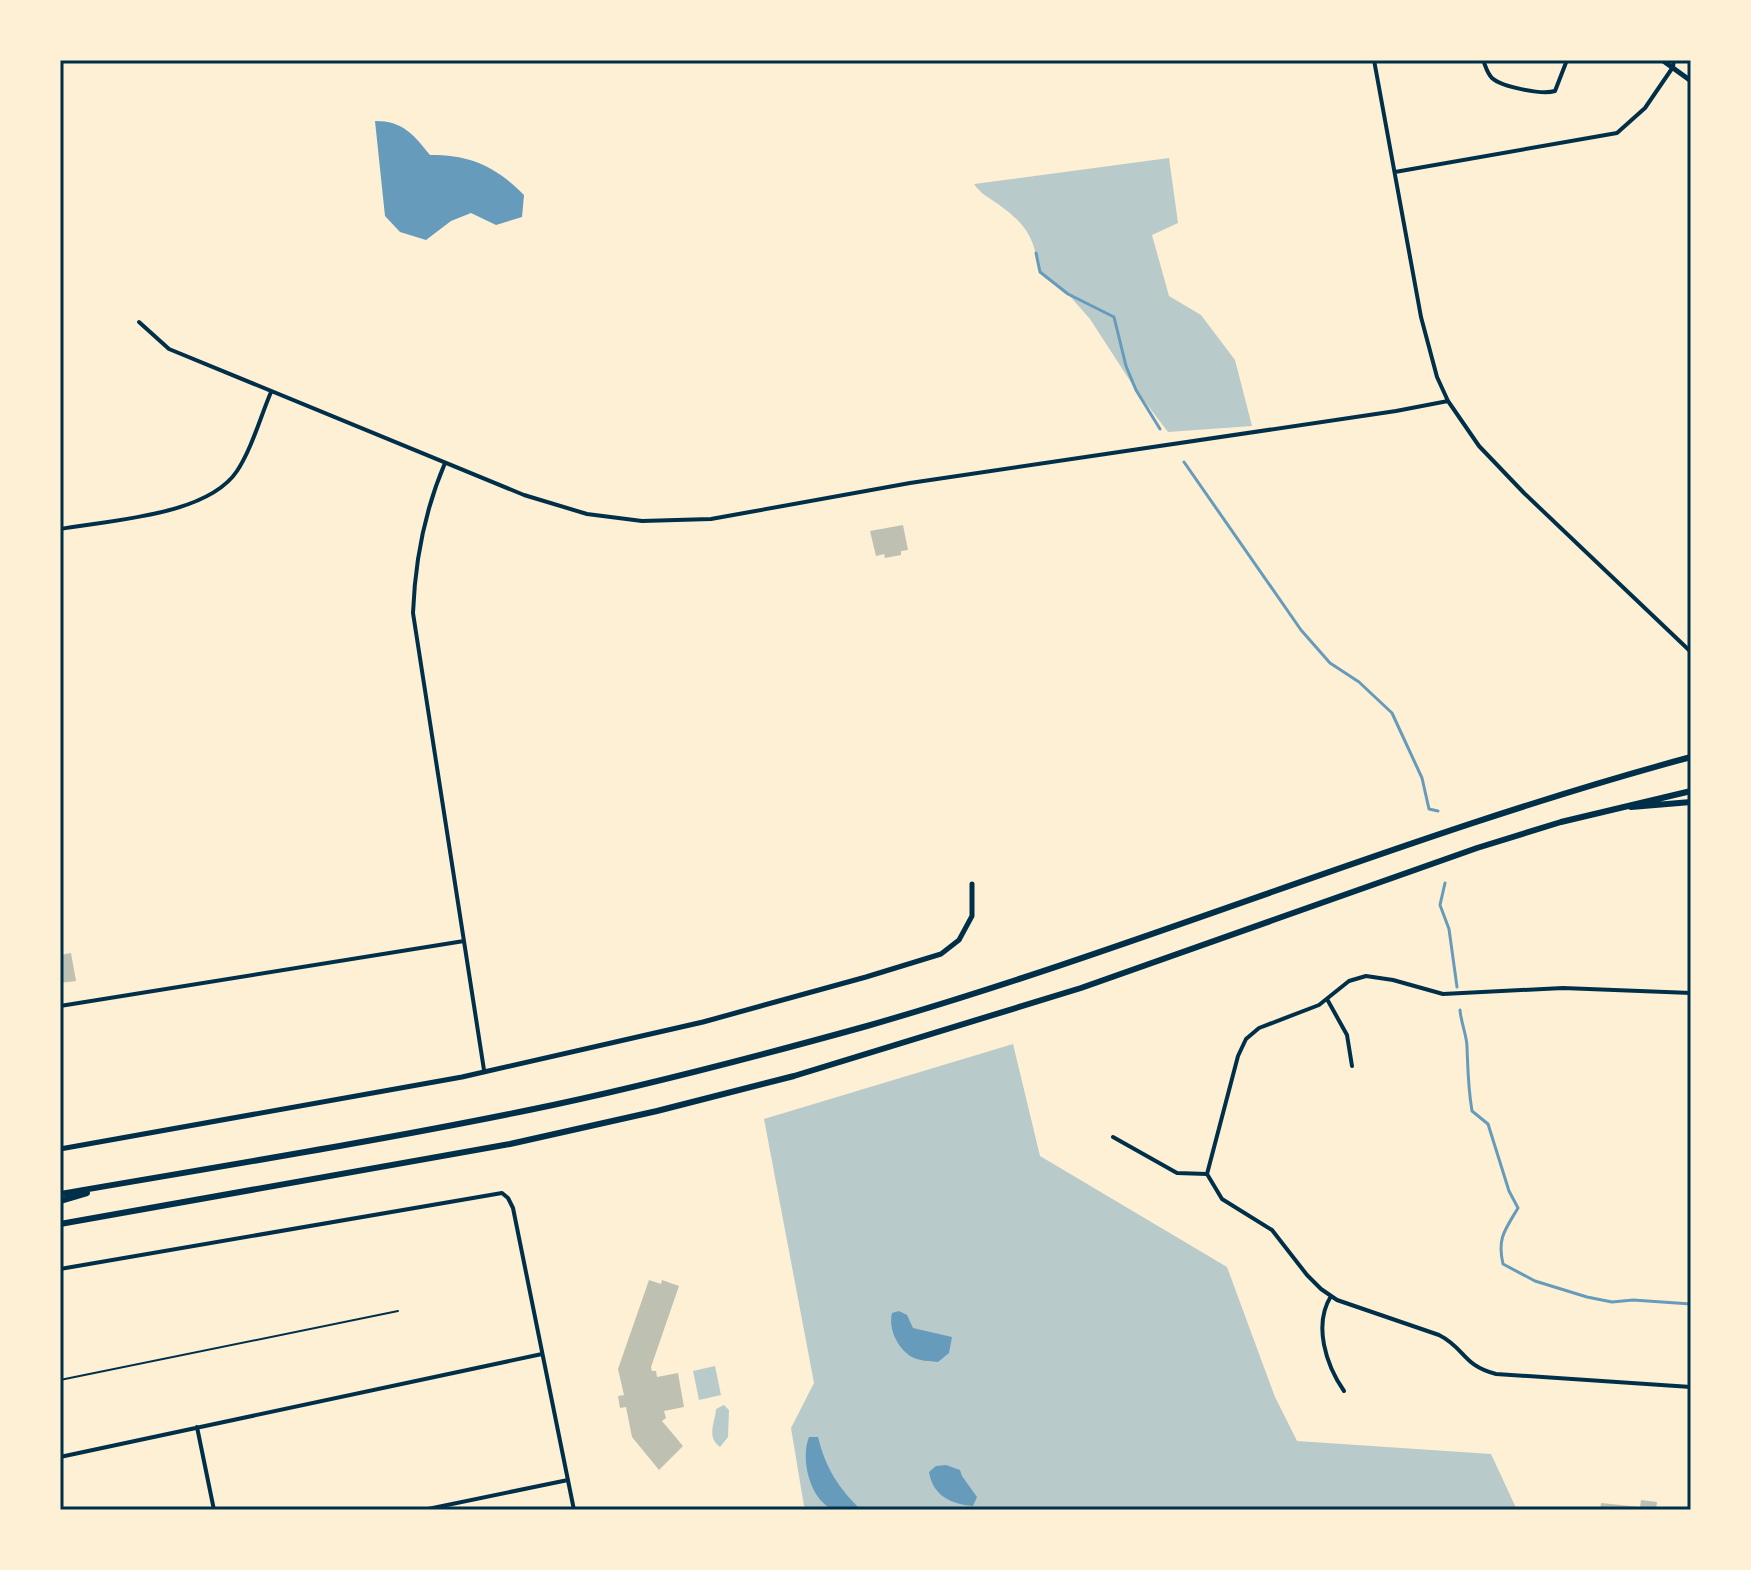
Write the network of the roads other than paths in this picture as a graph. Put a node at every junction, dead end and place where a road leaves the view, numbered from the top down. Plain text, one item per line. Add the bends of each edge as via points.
1 (1374, 60) edge
2 (1483, 60) edge
3 (1567, 60) edge
4 (1662, 60) edge
5 (1674, 60) edge
6 (1673, 67) junction
7 (1691, 81) edge
8 (1395, 172) junction
9 (139, 322) dead end
10 (271, 392) junction
11 (1448, 401) junction
12 (446, 462) junction
13 (60, 529) edge
14 (1691, 652) edge
15 (1691, 757) edge
16 (1691, 791) edge
17 (1691, 802) edge
18 (1623, 806) junction
19 (972, 884) dead end
20 (464, 941) junction
21 (1691, 993) edge
22 (1327, 999) junction
23 (60, 1006) edge
24 (1352, 1066) dead end
25 (484, 1070) junction
26 (1113, 1137) dead end
27 (60, 1149) edge
28 (1207, 1174) junction
29 (118, 1184) junction
30 (60, 1194) edge
31 (60, 1201) edge
32 (60, 1224) edge
33 (60, 1269) edge
34 (1331, 1296) junction
35 (398, 1311) dead end
36 (542, 1354) junction
37 (60, 1380) edge
38 (1691, 1387) edge
39 (1344, 1391) dead end
40 (197, 1427) junction
41 (60, 1457) edge
42 (568, 1480) junction
43 (214, 1510) edge
44 (423, 1510) edge
45 (574, 1510) edge

1 - 8 street
2 - 3 street via 1495,81 1547,93 1555,91
4 - 6 street
5 - 6 street
6 - 7 street
6 - 8 street via 1645,108 1617,133
8 - 11 street via 1421,317
9 - 10 street via 169,349
10 - 12 street
10 - 13 street via 237,470 217,490 189,506
11 - 12 street via 696,520 587,514
11 - 14 street via 1481,449
12 - 20 street via 432,493 417,555 413,613
15 - 29 main road via 1441,833 967,995 735,1062 520,1112
16 - 18 main road
17 - 18 main road
18 - 32 main road via 1477,848 1081,988 794,1076 510,1144
19 - 25 street via 970,923 941,954 703,1022
20 - 23 street
20 - 25 street
21 - 22 street via 1556,988 1443,994 1366,976 1349,981
22 - 24 street via 1347,1035
22 - 28 street via 1250,1035 1238,1056
25 - 27 street
26 - 28 street via 1177,1173
28 - 34 street via 1222,1199 1269,1227
29 - 30 main road
29 - 31 main road
33 - 36 street via 504,1194 513,1208
34 - 38 street via 1439,1335 1468,1363 1487,1372
34 - 39 street via 1321,1325 1332,1372
35 - 37 lane
36 - 40 street
36 - 42 street
40 - 41 street
40 - 43 street
42 - 44 street
42 - 45 street

